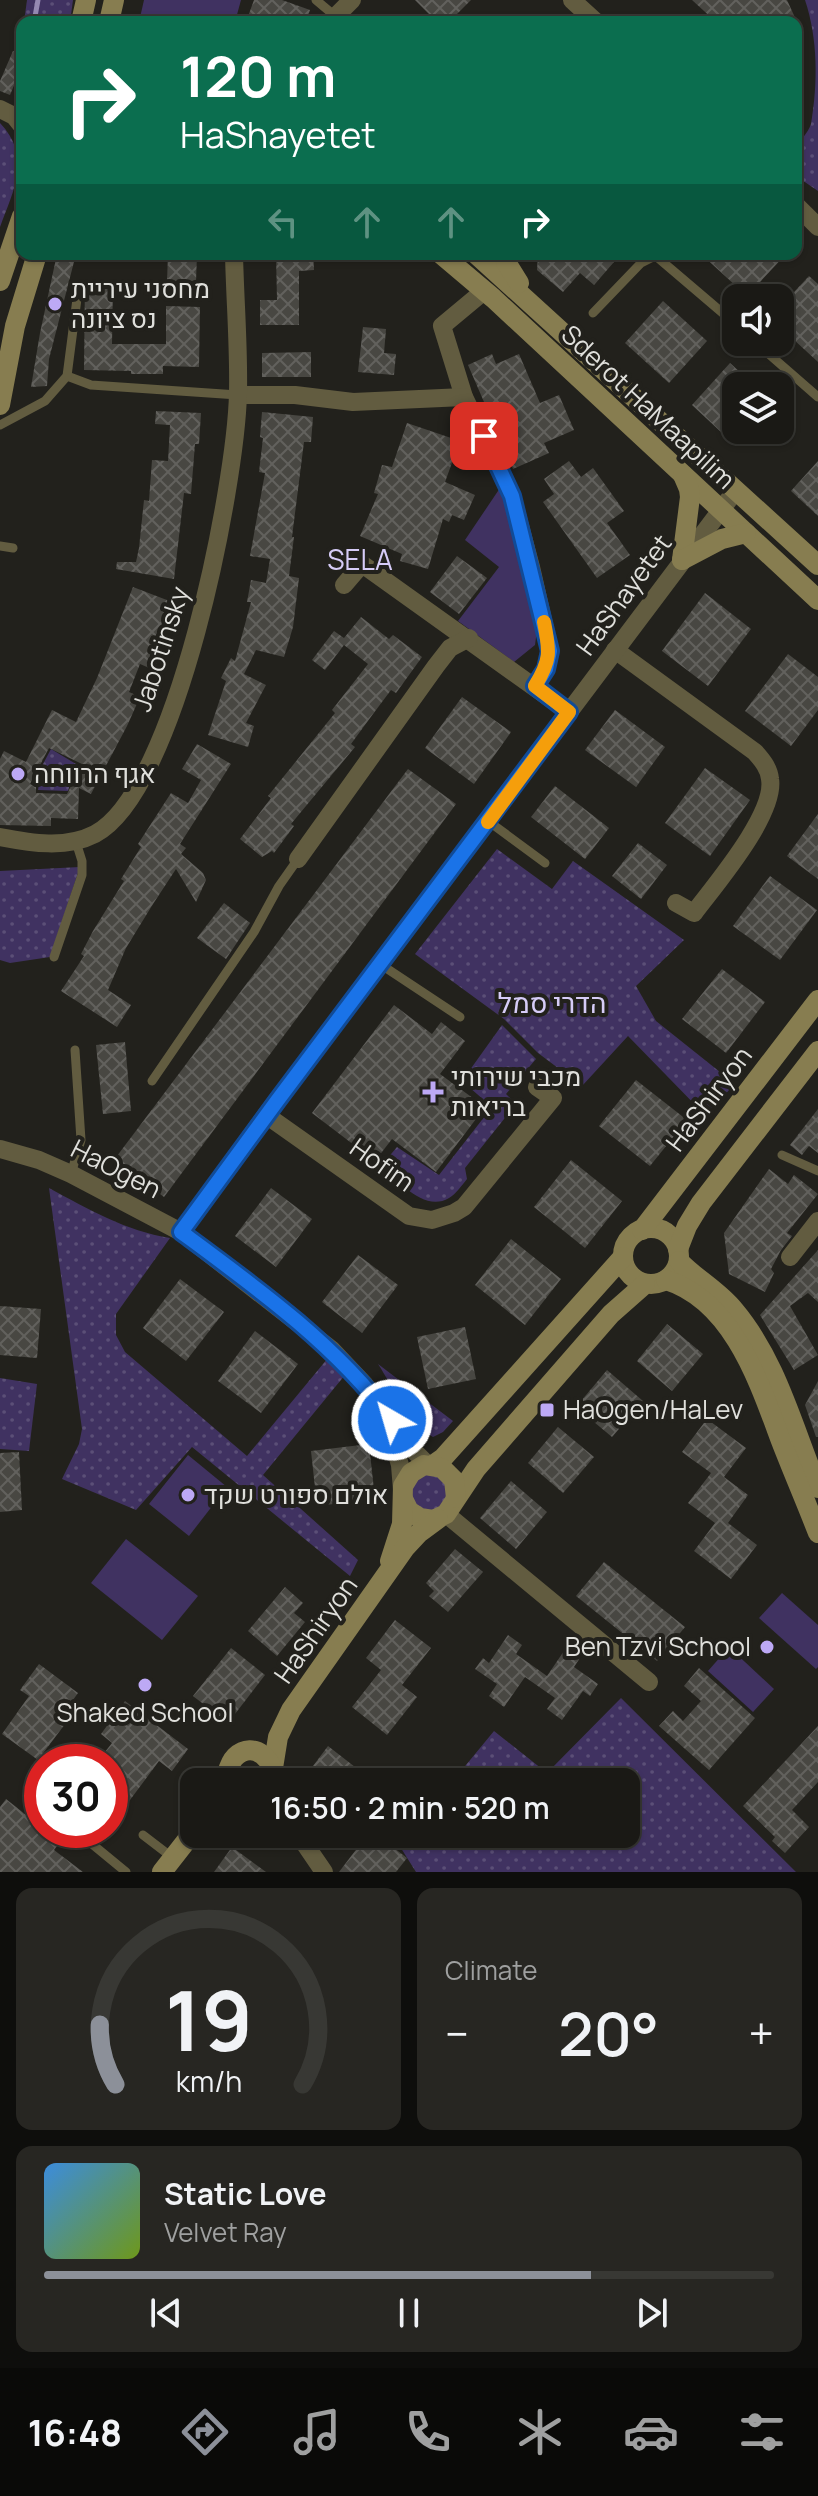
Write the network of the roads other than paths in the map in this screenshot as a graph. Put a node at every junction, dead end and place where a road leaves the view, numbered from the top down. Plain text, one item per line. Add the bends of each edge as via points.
1 (316, 0) edge
2 (352, 0) edge
3 (572, 0) edge
4 (329, 16) edge
5 (335, 16) edge
6 (589, 16) edge
7 (802, 211) edge
8 (818, 227) edge
9 (16, 234) edge
10 (35, 260) edge
11 (234, 260) edge
12 (452, 260) edge
13 (483, 260) edge
14 (506, 260) edge
15 (647, 260) edge
16 (664, 260) edge
17 (0, 281) edge
18 (78, 291) dead end
19 (484, 291) junction
20 (529, 300) junction
21 (722, 312) edge
22 (593, 313) dead end
23 (771, 356) edge
24 (67, 376) junction
25 (238, 395) junction
26 (464, 397) junction
27 (818, 397) edge
28 (0, 405) edge
29 (0, 425) edge
30 (683, 475) junction
31 (736, 490) junction
32 (720, 509) junction
33 (746, 533) junction
34 (0, 546) edge
35 (13, 548) dead end
36 (682, 560) junction
37 (818, 565) edge
38 (344, 585) dead end
39 (818, 600) edge
40 (469, 638) junction
41 (615, 650) junction
42 (535, 686) junction
43 (569, 712) junction
44 (488, 821) junction
45 (0, 837) edge
46 (76, 842) junction
47 (32, 843) junction
48 (0, 850) edge
49 (298, 859) joint
50 (545, 863) dead end
51 (676, 903) dead end
52 (54, 957) dead end
53 (380, 964) junction
54 (818, 1000) edge
55 (460, 1017) dead end
56 (75, 1050) dead end
57 (818, 1051) edge
58 (152, 1081) dead end
59 (537, 1087) dead end
60 (266, 1115) junction
61 (0, 1149) edge
62 (782, 1155) dead end
63 (818, 1171) edge
64 (71, 1174) junction
65 (818, 1221) edge
66 (642, 1230) junction
67 (181, 1232) junction
68 (679, 1255) junction
69 (623, 1257) junction
70 (790, 1257) dead end
71 (666, 1280) junction
72 (645, 1284) junction
73 (382, 1407) junction
74 (431, 1465) junction
75 (814, 1488) edge
76 (402, 1495) junction
77 (447, 1510) junction
78 (818, 1533) edge
79 (383, 1579) junction
80 (649, 1682) dead end
81 (291, 1710) junction
82 (247, 1751) junction
83 (230, 1768) edge
84 (269, 1768) edge
85 (275, 1768) edge
86 (143, 1835) dead end
87 (97, 1848) edge
88 (180, 1848) edge
89 (308, 1848) edge
90 (167, 1865) edge
91 (126, 1872) edge
92 (324, 1872) edge

1 - 4 lane
2 - 5 street
3 - 6 street
7 - 8 street
9 - 17 street
10 - 28 street via 15,326
11 - 25 street, Jabotinsky
12 - 19 street, Sderot HaMaapilim
13 - 20 street, Sderot HaMaapilim
14 - 20 street
15 - 22 lane
16 - 21 lane
18 - 24 lane
19 - 26 street via 442,326
19 - 30 street, Sderot HaMaapilim
20 - 31 street, Sderot HaMaapilim
23 - 27 lane
24 - 25 lane via 91,385
24 - 29 lane via 45,401
25 - 26 street via 353,402
25 - 46 street, Jabotinsky via 211,582 172,707 132,798 115,819
26 - 42 street via 512,496 531,567 550,651
30 - 32 street, Sderot HaMaapilim
30 - 36 street via 690,497
31 - 32 street, HaShayetet
31 - 37 street, Sderot HaMaapilim
32 - 33 street, Sderot HaMaapilim
32 - 36 street, HaShayetet
33 - 36 street
33 - 39 street, Sderot HaMaapilim
34 - 35 lane
36 - 41 street, HaShayetet
38 - 40 street via 362,564
40 - 42 street
40 - 49 street via 450,648 436,666
41 - 43 street, HaShayetet
41 - 51 street via 755,752 770,779 770,793 751,835 694,913
42 - 43 street
43 - 44 street, HaShayetet
44 - 50 lane
44 - 53 street, HaShayetet
45 - 47 street, Jabotinsky
46 - 47 street, Jabotinsky
46 - 52 lane via 82,875
47 - 48 street, Jabotinsky
49 - 58 lane
53 - 55 lane
53 - 60 street, HaShayetet
54 - 66 street, HaShiryon
56 - 64 lane via 81,1140
57 - 68 street via 701,1203
59 - 60 street, Hofim via 553,1098 464,1207 432,1220 409,1216
60 - 67 street, HaShayetet
61 - 64 street, HaOgen
62 - 63 lane
64 - 67 street, HaOgen
65 - 70 street
66 - 68 street via 661,1230 672,1237
66 - 69 street via 628,1241
67 - 73 street, HaOgen via 331,1349
68 - 71 street
68 - 75 street via 751,1331 773,1373
69 - 72 street via 629,1274
69 - 74 street via 443,1458
71 - 72 street
71 - 75 street via 704,1302 737,1341
72 - 77 street, HaShiryon via 611,1314 476,1469
73 - 74 street, HaOgen
73 - 76 street, HaOgen via 400,1465
74 - 76 street via 411,1473
74 - 77 street via 446,1470 456,1485
75 - 78 street
76 - 77 street via 416,1517 425,1520
76 - 79 street, HaShiryon via 402,1524
77 - 79 street, HaShiryon via 405,1548
77 - 80 street
79 - 81 street, HaShiryon
81 - 82 street, HaShiryon
81 - 85 street, HaShiryon via 278,1737
82 - 83 street, HaShiryon via 233,1759
82 - 84 street via 263,1754
86 - 90 lane
87 - 91 lane
88 - 90 street
89 - 92 street

